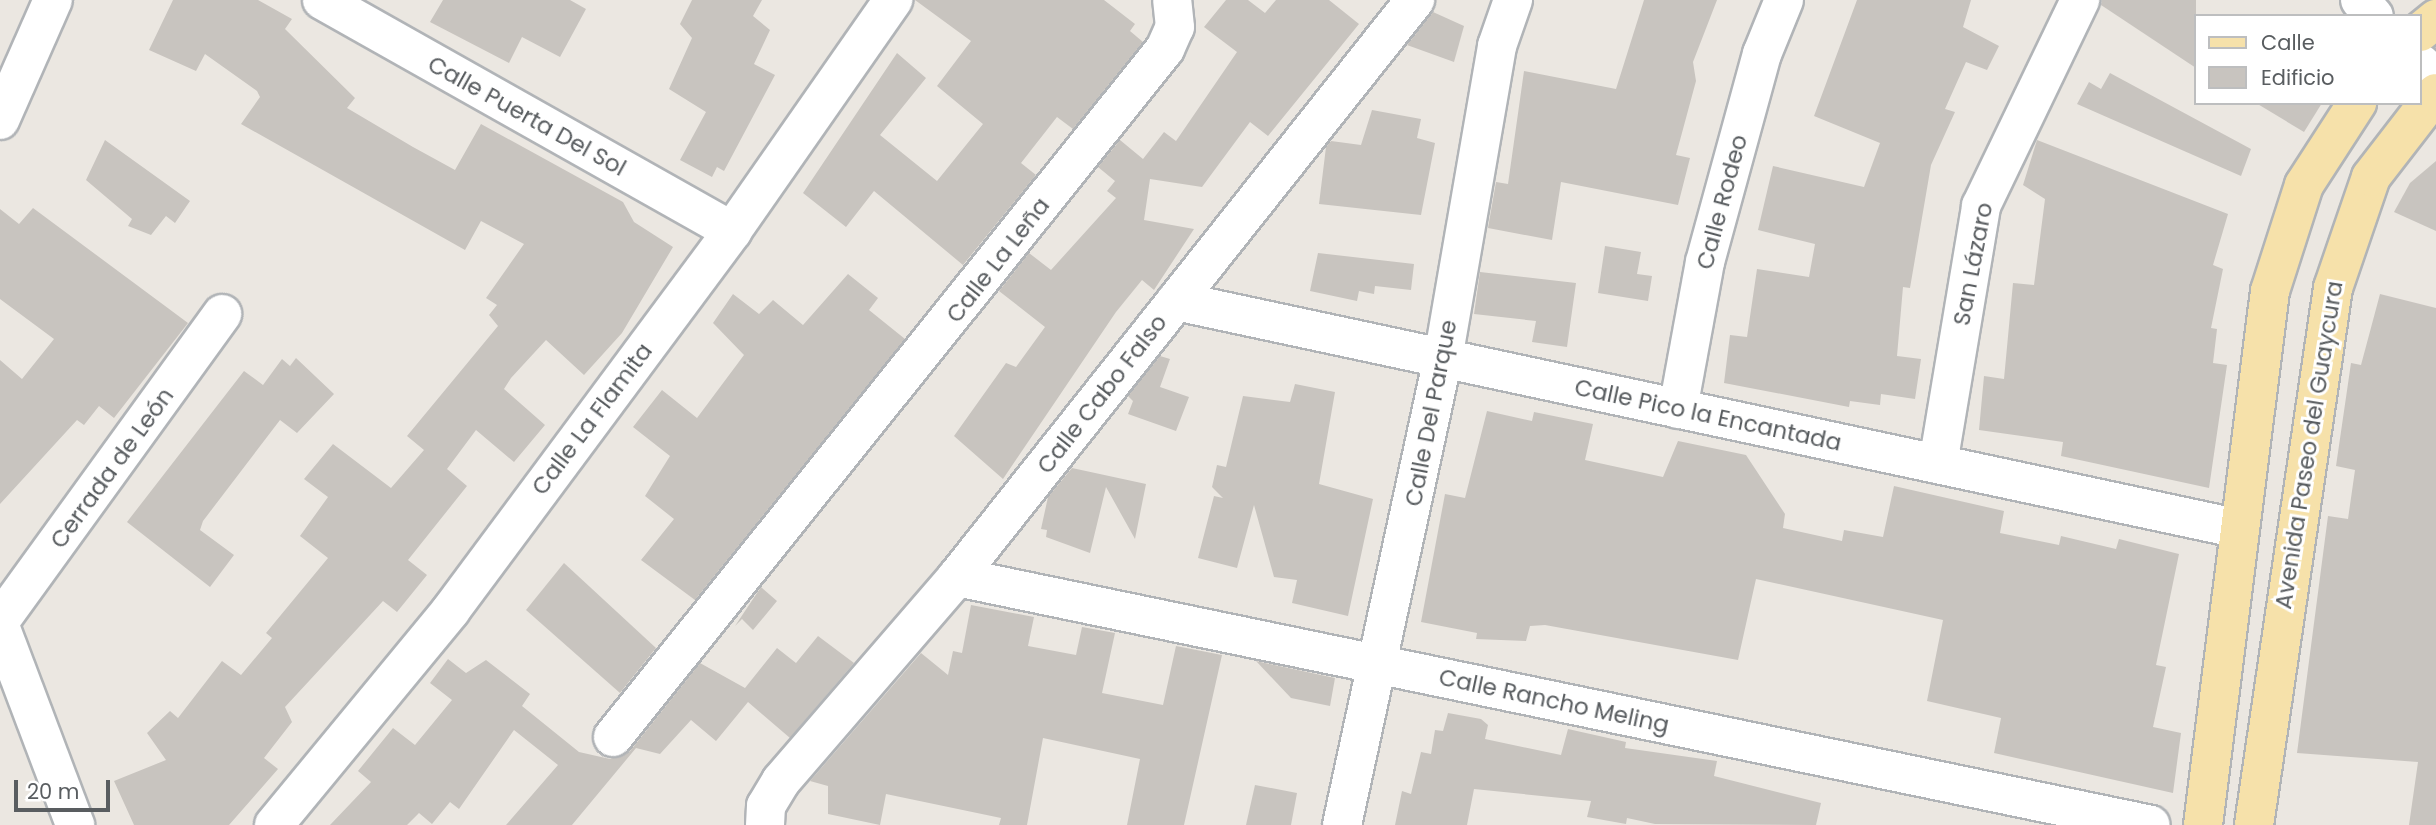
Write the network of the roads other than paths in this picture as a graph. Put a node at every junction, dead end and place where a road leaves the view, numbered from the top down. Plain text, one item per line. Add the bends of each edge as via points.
1 (53, 0) edge
2 (322, 0) edge
3 (892, 0) edge
4 (1172, 0) edge
5 (1415, 0) edge
6 (1513, 0) edge
7 (1784, 0) edge
8 (2080, 0) edge
9 (2360, 0) edge
10 (2372, 14) edge
11 (2436, 19) edge
12 (2422, 30) edge
13 (2422, 65) edge
14 (2436, 78) edge
15 (2436, 93) edge
16 (2356, 105) edge
17 (0, 120) edge
18 (732, 232) junction
19 (1176, 302) junction
20 (222, 314) dead end
21 (1443, 359) junction
22 (1678, 409) junction
23 (1938, 464) junction
24 (2240, 528) junction
25 (957, 577) junction
26 (0, 623) edge
27 (1380, 665) junction
28 (613, 737) dead end
29 (75, 825) edge
30 (274, 825) edge
31 (765, 825) edge
32 (1342, 825) edge
33 (2151, 825) edge
34 (2203, 825) edge
35 (2254, 825) edge

1 - 17 street
2 - 18 street, Calle Puerta Del Sol
3 - 18 street, Calle La Flamita
4 - 28 street, Calle La Leña via 1175,27 1165,49 800,512
5 - 19 street, Calle Cabo Falso
6 - 21 street, Calle Del Parque via 1497,46
7 - 22 street, Calle Rodeo via 1762,54 1704,262
8 - 23 street, San Lázaro via 1981,206
9 - 10 street
11 - 12 main road
13 - 14 street
15 - 35 main road, Avenida Paseo del Guaycura via 2371,177 2333,288
16 - 24 main road via 2304,185 2285,233 2270,291
18 - 30 street, Calle La Flamita via 451,610
19 - 21 street, Calle Pico la Encantada
19 - 25 street, Calle Cabo Falso
20 - 26 street, Cerrada de León
21 - 22 street, Calle Pico la Encantada
21 - 27 street, Calle Del Parque
22 - 23 street, Calle Pico la Encantada
23 - 24 street, Calle Pico la Encantada
24 - 34 main road
25 - 27 street, Calle Rancho Meling
25 - 31 street, Calle Cabo Falso via 781,780 766,806
26 - 29 street
27 - 32 street, Calle Del Parque
27 - 33 street, Calle Rancho Meling

